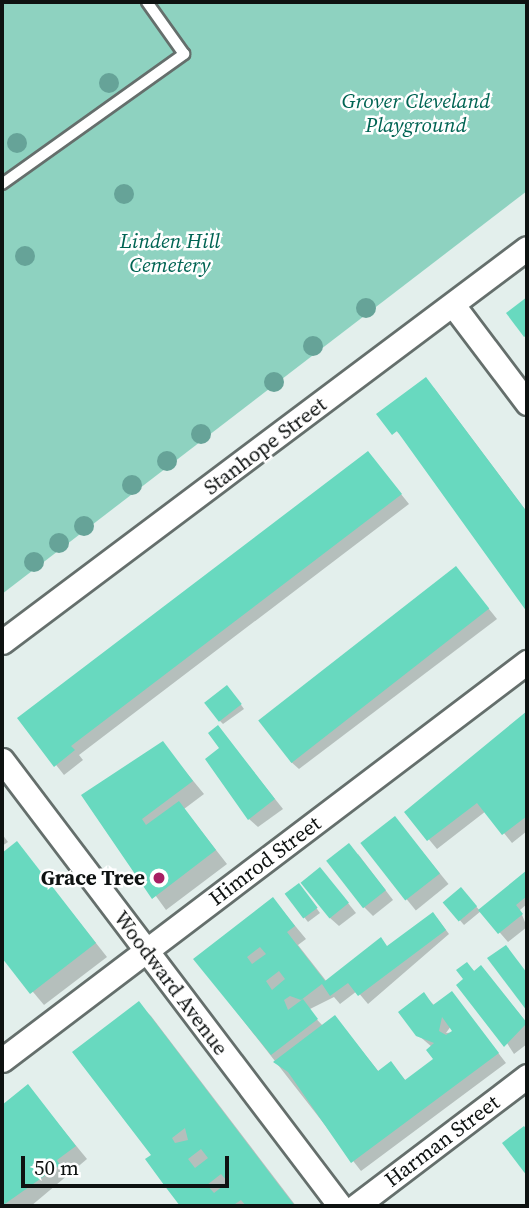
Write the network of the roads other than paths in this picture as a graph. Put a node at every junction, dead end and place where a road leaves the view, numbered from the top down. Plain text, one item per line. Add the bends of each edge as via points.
1 (147, 2) edge
2 (2, 184) edge
3 (527, 248) edge
4 (453, 305) junction
5 (527, 404) edge
6 (2, 642) edge
7 (527, 662) edge
8 (2, 760) edge
9 (146, 951) junction
10 (2, 1060) edge
11 (527, 1076) edge
12 (340, 1206) edge
13 (356, 1206) edge

1 - 2 lane via 184,54
3 - 4 street, Stanhope Street
4 - 5 street
4 - 6 street, Stanhope Street
7 - 9 street, Himrod Street
8 - 9 street, Woodward Avenue
9 - 10 street, Himrod Street
9 - 12 street, Woodward Avenue
11 - 13 street, Harman Street

